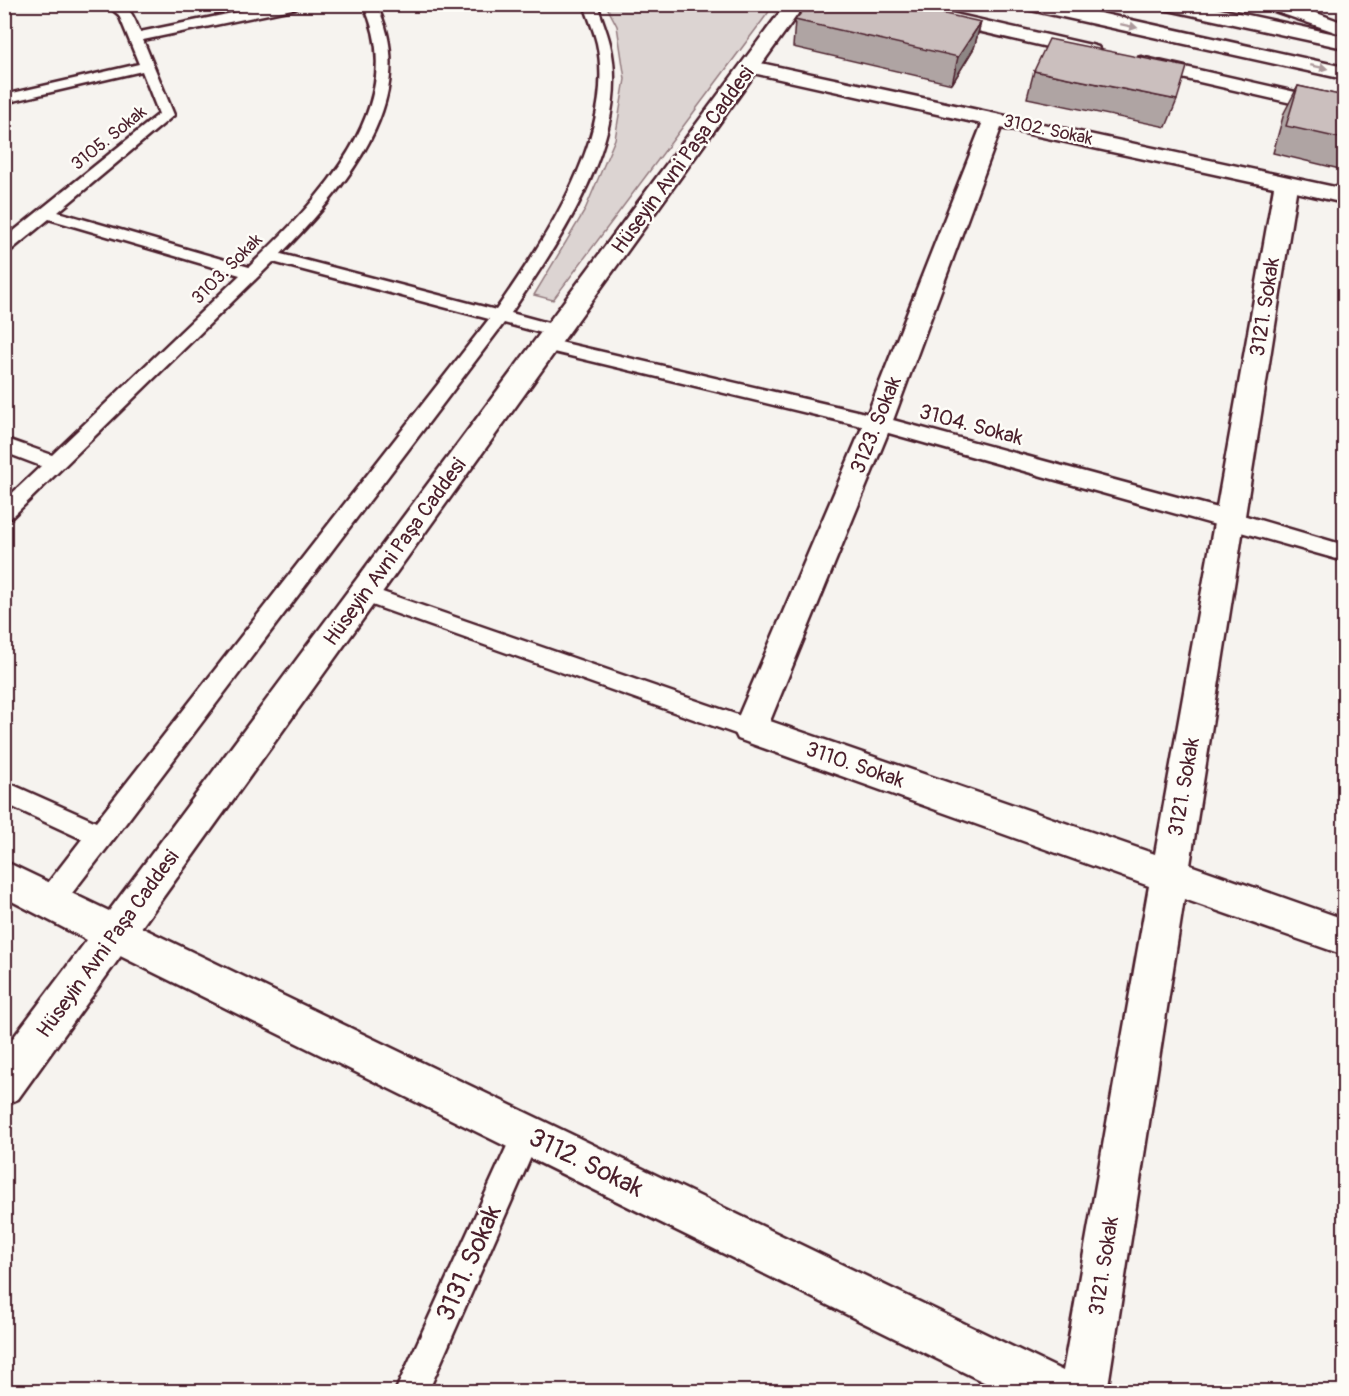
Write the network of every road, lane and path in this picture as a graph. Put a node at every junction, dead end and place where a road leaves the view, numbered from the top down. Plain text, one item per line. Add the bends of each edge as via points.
1 (112, 4) edge
2 (297, 4) edge
3 (369, 4) edge
4 (590, 4) edge
5 (1030, 4) edge
6 (1168, 4) edge
7 (1272, 4) edge
8 (797, 9) edge
9 (921, 13) edge
10 (1344, 29) edge
11 (136, 37) junction
12 (1344, 42) edge
13 (1104, 54) edge
14 (1127, 59) edge
15 (148, 66) junction
16 (751, 67) junction
17 (1344, 73) edge
18 (4, 99) edge
19 (1344, 109) edge
20 (994, 119) junction
21 (1286, 182) junction
22 (1344, 196) edge
23 (47, 214) junction
24 (4, 249) edge
25 (269, 256) junction
26 (251, 273) junction
27 (500, 316) junction
28 (552, 338) junction
29 (878, 423) junction
30 (4, 445) edge
31 (55, 464) junction
32 (4, 513) edge
33 (1229, 519) junction
34 (1344, 553) edge
35 (365, 594) junction
36 (750, 729) junction
37 (4, 791) edge
38 (101, 836) junction
39 (1169, 876) junction
40 (4, 878) edge
41 (50, 901) junction
42 (115, 934) junction
43 (1344, 937) edge
44 (4, 1085) edge
45 (527, 1134) junction
46 (411, 1392) edge
47 (1056, 1392) edge
48 (1083, 1392) edge

1 - 11 lane, 3105. Sokak via 125,13
2 - 11 lane
3 - 25 lane, 3103. Sokak via 384,60 382,87 373,117 353,156 318,204
4 - 27 lane via 601,32 606,79 596,142 570,207
5 -> 17 street
6 - 12 street
7 - 10 street
8 - 16 street, Hüseyin Avni Paşa Caddesi
9 - 13 street
11 - 15 lane, 3105. Sokak
14 - 19 street
15 - 18 lane
15 - 23 lane, 3105. Sokak via 167,109 165,118
16 - 20 street, 3102. Sokak
16 - 28 street, Hüseyin Avni Paşa Caddesi
20 - 21 street, 3102. Sokak
20 - 29 street, 3123. Sokak
21 - 22 street, 3102. Sokak
21 - 33 street, 3121. Sokak
23 - 24 lane, 3105. Sokak
23 - 26 lane
25 - 26 lane, 3103. Sokak
25 - 27 lane, 3104. Sokak
26 - 31 lane, 3103. Sokak
27 - 28 lane, 3104. Sokak
27 - 38 lane
28 - 29 lane, 3104. Sokak
28 - 35 street, Hüseyin Avni Paşa Caddesi
29 - 33 lane, 3104. Sokak
29 - 36 street, 3123. Sokak
30 - 31 lane
31 - 32 lane, 3103. Sokak
33 - 34 lane, 3104. Sokak
33 - 39 street, 3121. Sokak
35 - 36 lane, 3110. Sokak
35 - 42 street, Hüseyin Avni Paşa Caddesi
36 - 39 street, 3110. Sokak
37 - 38 lane
38 - 41 lane
39 - 43 street, 3110. Sokak
39 - 48 street, 3121. Sokak
40 - 41 street, 3112. Sokak
41 - 42 street, 3112. Sokak
42 - 44 street, Hüseyin Avni Paşa Caddesi
42 - 45 street, 3112. Sokak
45 - 46 lane, 3131. Sokak
45 - 47 street, 3112. Sokak

